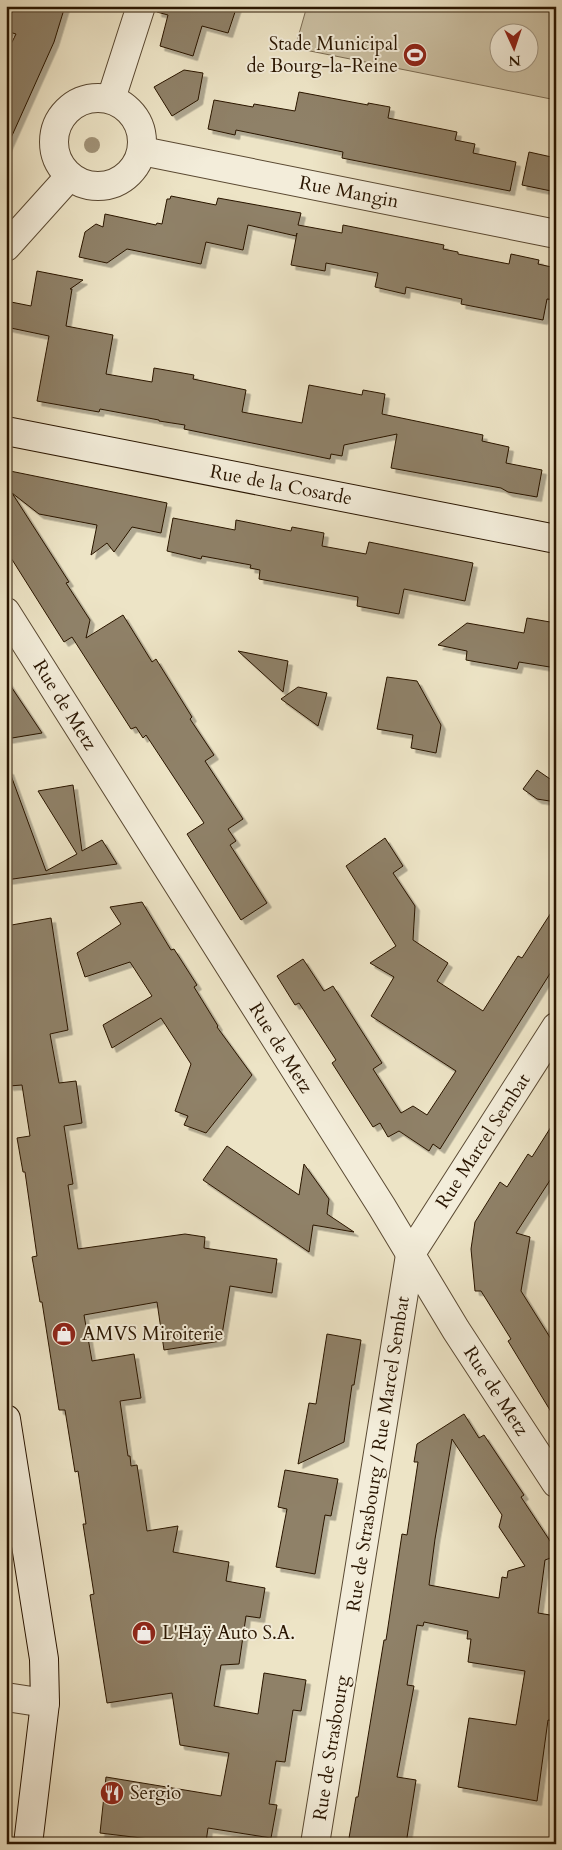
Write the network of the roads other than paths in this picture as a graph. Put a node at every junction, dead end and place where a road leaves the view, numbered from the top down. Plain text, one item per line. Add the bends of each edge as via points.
1 (141, 6) edge
2 (111, 99) junction
3 (142, 151) junction
4 (69, 176) junction
5 (556, 234) edge
6 (6, 247) edge
7 (6, 431) edge
8 (556, 539) edge
9 (6, 612) edge
10 (556, 1027) edge
11 (410, 1255) junction
12 (6, 1420) edge
13 (556, 1483) edge
14 (346, 1653) joint
15 (6, 1697) edge
16 (45, 1703) junction
17 (28, 1844) edge
18 (315, 1844) edge

1 - 2 street
2 - 3 street via 134,115 140,126
2 - 4 street via 100,97 73,104 56,126 54,153
3 - 4 street via 130,173 106,186 80,183
3 - 5 street, Rue Mangin
4 - 6 street
7 - 8 street, Rue de la Cosarde
9 - 11 street, Rue de Metz
10 - 11 street, Rue Marcel Sembat
11 - 13 street, Rue de Metz
11 - 14 street, Rue de Strasbourg / Rue Marcel Sembat
12 - 16 street via 43,1652
14 - 18 street, Rue de Strasbourg
15 - 16 street
16 - 17 street

